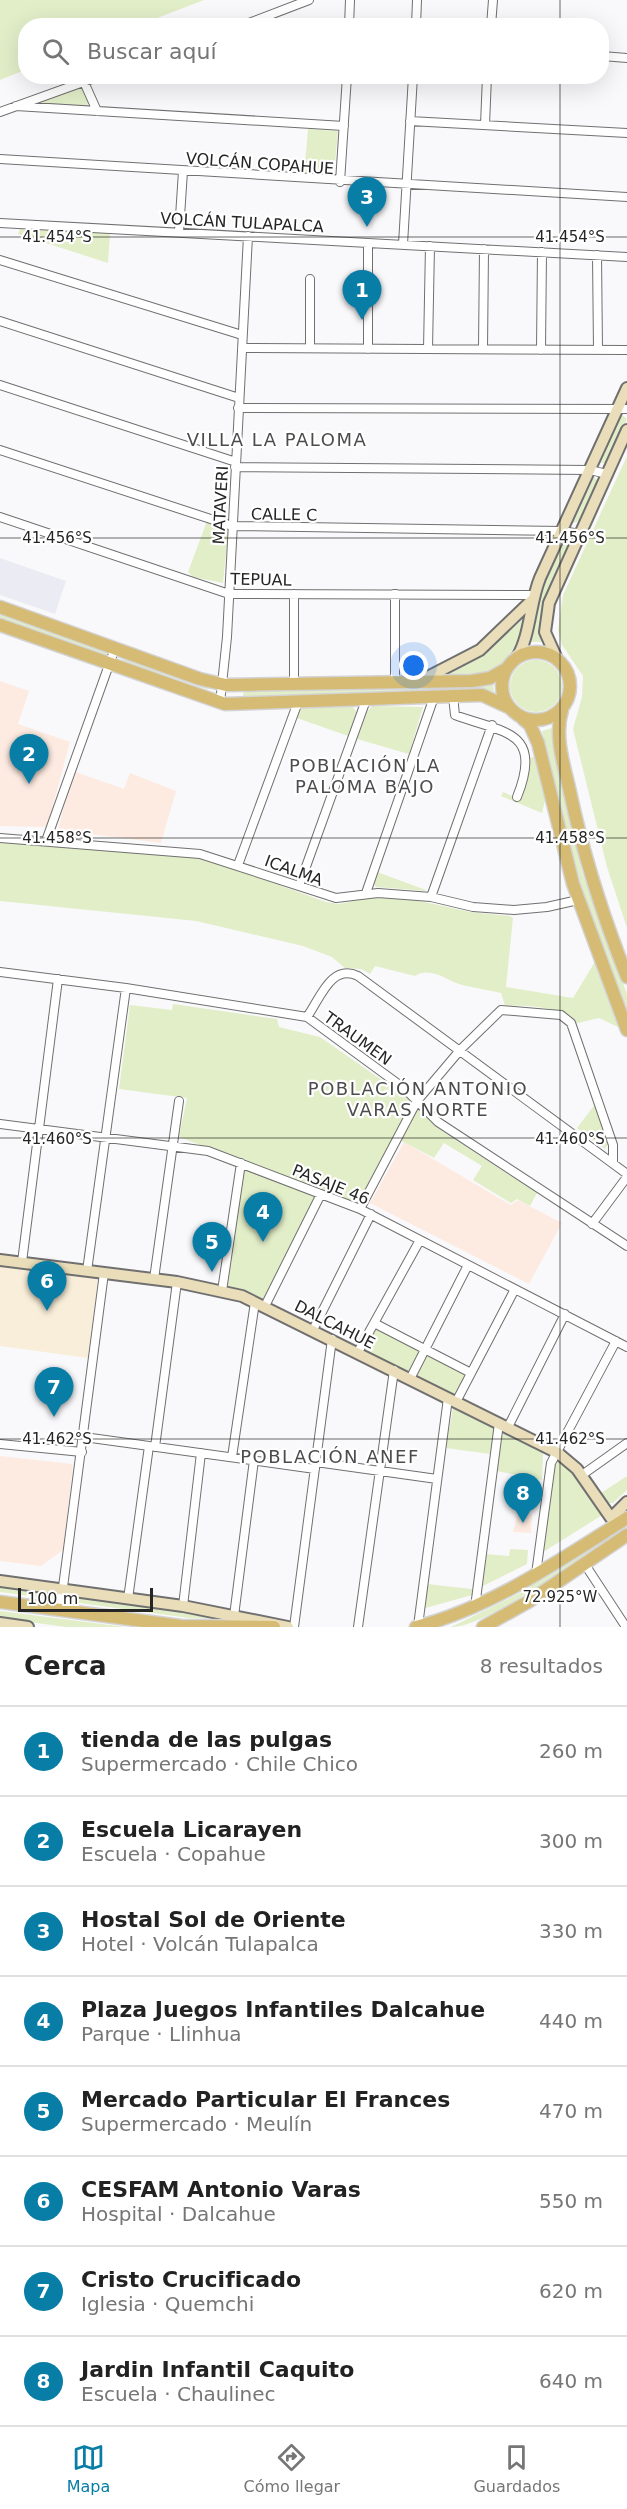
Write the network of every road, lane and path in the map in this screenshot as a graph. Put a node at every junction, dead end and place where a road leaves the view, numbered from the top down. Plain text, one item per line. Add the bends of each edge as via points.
1 (309, 0) edge
2 (350, 0) edge
3 (417, 0) edge
4 (493, 0) edge
5 (262, 18) edge
6 (349, 18) edge
7 (416, 18) edge
8 (492, 18) edge
9 (609, 57) edge
10 (627, 58) edge
11 (78, 84) edge
12 (85, 84) edge
13 (347, 84) edge
14 (412, 84) edge
15 (487, 84) edge
16 (16, 106) junction
17 (97, 111) junction
18 (0, 112) edge
19 (410, 121) junction
20 (484, 125) junction
21 (344, 126) junction
22 (627, 133) edge
23 (0, 159) edge
24 (183, 171) junction
25 (340, 182) junction
26 (406, 185) junction
27 (627, 197) edge
28 (0, 223) edge
29 (179, 232) junction
30 (248, 236) junction
31 (368, 243) junction
32 (403, 244) junction
33 (430, 246) junction
34 (484, 249) junction
35 (542, 252) junction
36 (597, 255) junction
37 (627, 257) edge
38 (0, 260) edge
39 (310, 279) dead end
40 (0, 321) edge
41 (242, 335) junction
42 (242, 348) junction
43 (310, 348) junction
44 (368, 349) junction
45 (428, 349) junction
46 (483, 350) junction
47 (541, 350) junction
48 (598, 350) junction
49 (627, 350) edge
50 (0, 385) edge
51 (627, 388) edge
52 (239, 398) junction
53 (238, 408) junction
54 (623, 409) edge
55 (627, 430) edge
56 (0, 450) edge
57 (236, 465) junction
58 (590, 470) junction
59 (607, 474) junction
60 (0, 518) edge
61 (232, 526) junction
62 (562, 531) junction
63 (580, 534) junction
64 (229, 594) junction
65 (294, 594) junction
66 (395, 594) junction
67 (533, 597) junction
68 (0, 607) edge
69 (0, 625) edge
70 (115, 648) junction
71 (517, 657) junction
72 (557, 659) junction
73 (109, 664) junction
74 (506, 669) junction
75 (414, 683) junction
76 (222, 684) junction
77 (394, 684) junction
78 (294, 685) junction
79 (453, 696) junction
80 (434, 697) junction
81 (366, 700) junction
82 (298, 702) junction
83 (220, 703) junction
84 (508, 707) junction
85 (562, 710) junction
86 (523, 719) junction
87 (492, 724) junction
88 (517, 797) dead end
89 (0, 838) edge
90 (46, 842) junction
91 (238, 865) junction
92 (299, 886) junction
93 (366, 893) junction
94 (431, 897) junction
95 (578, 900) junction
96 (0, 972) edge
97 (627, 977) edge
98 (58, 979) junction
99 (126, 988) junction
100 (307, 1017) junction
101 (627, 1030) edge
102 (461, 1049) junction
103 (179, 1101) dead end
104 (417, 1101) junction
105 (0, 1124) edge
106 (39, 1129) junction
107 (106, 1137) junction
108 (174, 1146) junction
109 (241, 1164) junction
110 (613, 1164) junction
111 (627, 1176) edge
112 (321, 1194) junction
113 (360, 1209) junction
114 (371, 1214) junction
115 (592, 1224) junction
116 (420, 1240) junction
117 (627, 1246) edge
118 (0, 1260) edge
119 (22, 1262) junction
120 (468, 1265) junction
121 (87, 1271) junction
122 (104, 1273) junction
123 (153, 1279) junction
124 (177, 1282) junction
125 (514, 1289) junction
126 (222, 1291) junction
127 (260, 1304) junction
128 (564, 1314) junction
129 (374, 1323) junction
130 (313, 1330) junction
131 (332, 1339) junction
132 (616, 1341) junction
133 (627, 1347) edge
134 (425, 1350) junction
135 (358, 1352) junction
136 (394, 1371) junction
137 (471, 1373) junction
138 (410, 1379) junction
139 (452, 1400) junction
140 (503, 1425) junction
141 (84, 1437) junction
142 (627, 1443) edge
143 (0, 1444) edge
144 (152, 1446) junction
145 (82, 1452) junction
146 (201, 1453) junction
147 (558, 1453) junction
148 (232, 1457) junction
149 (254, 1460) junction
150 (315, 1466) junction
151 (379, 1471) junction
152 (582, 1475) junction
153 (437, 1479) junction
154 (627, 1502) edge
155 (611, 1518) junction
156 (627, 1518) edge
157 (596, 1536) junction
158 (626, 1536) edge
159 (584, 1563) junction
160 (536, 1574) junction
161 (0, 1581) edge
162 (63, 1589) junction
163 (128, 1599) junction
164 (0, 1602) edge
165 (183, 1606) junction
166 (475, 1607) junction
167 (60, 1610) junction
168 (234, 1616) junction
169 (0, 1623) edge
170 (28, 1627) edge
171 (182, 1627) edge
172 (274, 1627) edge
173 (288, 1627) edge
174 (294, 1627) edge
175 (358, 1627) edge
176 (417, 1627) edge
177 (483, 1627) edge
178 (626, 1627) edge

1 - 5 street
2 - 6 street
3 - 7 street
4 - 8 street
9 - 10 street
11 - 16 street
12 - 17 street
13 - 21 street
14 - 19 street
15 - 20 street
16 - 17 street
16 - 18 street
17 - 21 street
19 - 20 street
19 - 26 street
20 - 22 street
21 - 25 street
23 - 24 street, VOLCÁN COPAHUE
24 - 25 street, VOLCÁN COPAHUE
24 - 29 street
25 - 26 street, VOLCÁN COPAHUE
26 - 27 street, VOLCÁN COPAHUE
26 - 32 street
28 - 29 street, VOLCÁN TULAPALCA
29 - 30 street, VOLCÁN TULAPALCA
30 - 31 street, VOLCÁN TULAPALCA
30 - 41 street, MATAVERI
31 - 32 street, VOLCÁN TULAPALCA
31 - 44 street
32 - 33 street, VOLCÁN TULAPALCA
33 - 34 street, VOLCÁN TULAPALCA
33 - 45 street
34 - 35 street, VOLCÁN TULAPALCA
34 - 46 street
35 - 36 street, VOLCÁN TULAPALCA
35 - 47 street
36 - 37 street, VOLCÁN TULAPALCA
36 - 48 street
38 - 41 street
39 - 43 street
40 - 52 street
41 - 42 street, MATAVERI
42 - 43 street
42 - 52 street, MATAVERI
43 - 44 street
44 - 45 street
45 - 46 street
46 - 47 street
47 - 48 street
48 - 49 street
50 - 57 street
51 - 54 street
52 - 53 street, MATAVERI
53 - 54 street
53 - 57 street, MATAVERI
54 - 58 street
55 - 59 street
56 - 61 street, CALLE C
57 - 58 street
57 - 61 street, MATAVERI
58 - 59 street
58 - 62 street
59 - 63 street
60 - 64 street, TEPUAL
61 - 62 street, CALLE C
61 - 64 street, MATAVERI
62 - 63 street, CALLE C
62 - 67 street
63 - 72 street via 557,582 546,617 547,637
64 - 65 street, TEPUAL
64 - 76 street, MATAVERI
65 - 66 street, TEPUAL
65 - 78 street
66 - 67 street, TEPUAL
66 - 77 street
67 - 71 street
67 - 75 street via 480,650
68 - 70 main road
69 - 73 main road
70 - 73 street
70 - 76 main road
71 - 72 main road via 542,652
71 - 74 main road
72 - 85 main road via 570,683
73 - 83 main road
73 - 90 street
74 - 75 main road via 480,680
74 - 84 main road via 501,688
75 - 77 main road
76 - 78 main road
76 - 83 street, MATAVERI
77 - 78 main road
79 - 80 main road
79 - 84 main road via 482,695
79 - 87 street via 455,715
80 - 81 main road
80 - 93 street
81 - 82 main road
81 - 92 street
82 - 83 main road
82 - 91 street
84 - 86 main road
85 - 86 main road via 544,720
85 - 97 main road via 559,740 583,852 594,893
86 - 95 main road via 530,725 542,754
87 - 88 street via 517,739 524,755 525,772
87 - 94 street
89 - 90 street, ICALMA
90 - 91 street, ICALMA via 190,852
91 - 92 street, ICALMA
92 - 93 street, ICALMA via 336,898
93 - 94 street, ICALMA
94 - 95 street, ICALMA via 473,907 514,910
95 - 101 main road
96 - 98 street, TRAUMEN
98 - 99 street, TRAUMEN
98 - 106 street
99 - 100 street, TRAUMEN
99 - 107 street
100 - 102 street via 335,976 348,972
100 - 104 street, TRAUMEN
102 - 104 street
102 - 110 street
102 - 110 street via 496,1012 507,1009 561,1015 571,1023 613,1145
103 - 108 street
104 - 113 street
104 - 115 street, TRAUMEN via 438,1122
105 - 106 street, PASAJE 46
106 - 107 street, PASAJE 46
106 - 119 street
107 - 108 street, PASAJE 46
107 - 121 street
108 - 109 street, PASAJE 46 via 208,1152
108 - 123 street
109 - 112 street, PASAJE 46
109 - 126 street
110 - 111 street
111 - 115 street
112 - 113 street, PASAJE 46
112 - 127 street
113 - 114 street, PASAJE 46
114 - 116 street, PASAJE 46
114 - 130 street
115 - 117 street, TRAUMEN
116 - 120 street, PASAJE 46
116 - 129 street
118 - 119 street, DALCAHUE
119 - 121 street, DALCAHUE
120 - 125 street, PASAJE 46
120 - 134 street
121 - 122 street, DALCAHUE
122 - 123 street, DALCAHUE
122 - 141 street
123 - 124 street, DALCAHUE
124 - 126 street, DALCAHUE
124 - 144 street
125 - 128 street, PASAJE 46
125 - 137 street
126 - 127 street, DALCAHUE
127 - 130 street, DALCAHUE
127 - 148 street
128 - 132 street, PASAJE 46
128 - 140 street
129 - 134 street
129 - 135 street
130 - 131 street, DALCAHUE
131 - 135 street, DALCAHUE
131 - 150 street
132 - 133 street, PASAJE 46
132 - 147 street
134 - 137 street
134 - 138 street
135 - 136 street, DALCAHUE
136 - 138 street, DALCAHUE
136 - 151 street
137 - 139 street
138 - 139 street, DALCAHUE
139 - 140 street, DALCAHUE
139 - 153 street
140 - 147 street, DALCAHUE
140 - 166 street
141 - 144 street
141 - 145 street
142 - 152 street
143 - 145 street
144 - 146 street
144 - 163 street
145 - 162 street
146 - 148 street
146 - 165 street
147 - 152 street, DALCAHUE
147 - 160 street via 549,1468
148 - 149 street
149 - 150 street
149 - 168 street
150 - 151 street
150 - 174 street
151 - 153 street
151 - 175 street
152 - 155 street, DALCAHUE
153 - 176 street
154 - 155 street
155 - 157 main road
156 - 157 main road
157 - 160 main road
158 - 159 main road
159 - 177 main road
159 - 178 street
160 - 166 main road
161 - 162 street
162 - 163 street
162 - 167 street
163 - 165 street
164 - 167 main road
165 - 168 street
166 - 176 main road
167 - 171 main road
168 - 173 street
169 - 170 street
171 - 172 main road

